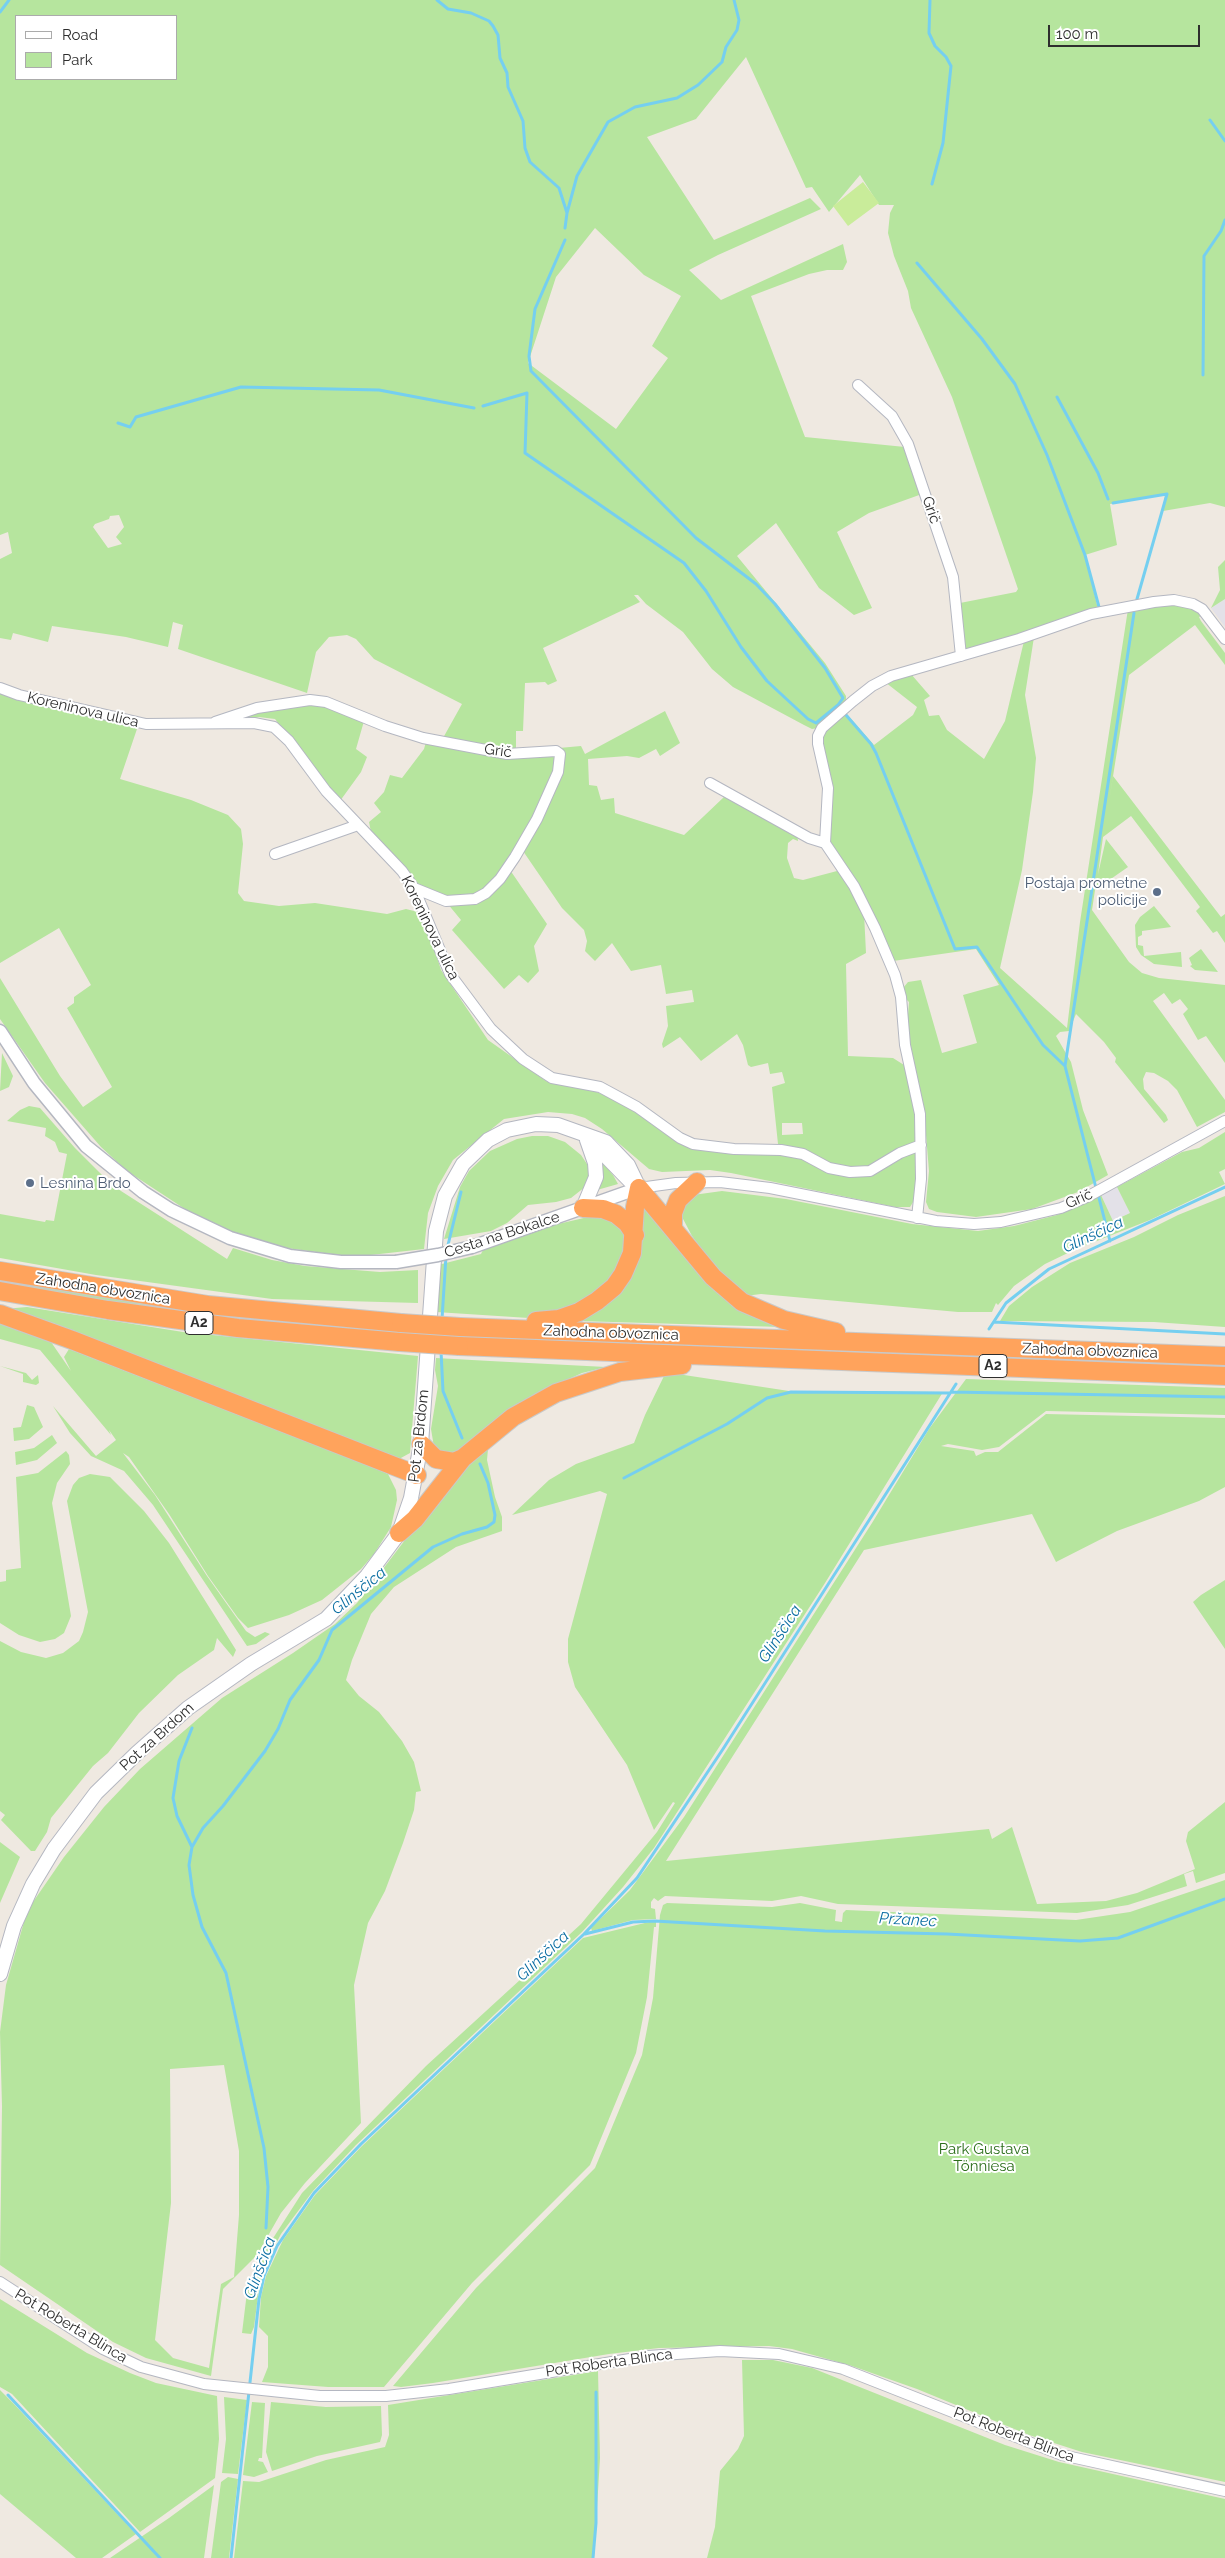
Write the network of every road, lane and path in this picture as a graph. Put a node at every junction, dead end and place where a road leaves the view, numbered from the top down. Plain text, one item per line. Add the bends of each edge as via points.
1 (858, 385) dead end
2 (1225, 639) edge
3 (962, 656) junction
4 (0, 688) edge
5 (209, 724) junction
6 (710, 783) dead end
7 (358, 825) junction
8 (825, 842) junction
9 (275, 854) dead end
10 (414, 888) junction
11 (0, 1031) edge
12 (1225, 1122) edge
13 (583, 1134) junction
14 (921, 1145) junction
15 (697, 1182) junction
16 (639, 1188) junction
17 (583, 1208) junction
18 (917, 1218) junction
19 (674, 1229) junction
20 (635, 1235) junction
21 (0, 1271) edge
22 (0, 1291) edge
23 (0, 1314) edge
24 (512, 1329) junction
25 (890, 1344) junction
26 (1225, 1356) edge
27 (761, 1358) junction
28 (1225, 1376) edge
29 (421, 1444) junction
30 (463, 1458) junction
31 (417, 1474) junction
32 (398, 1533) junction
33 (4, 1944) edge
34 (0, 1974) edge
35 (0, 2282) edge
36 (1225, 2491) edge

1 - 3 street, Grič via 892,416 908,444 953,577
2 - 3 street via 1202,609 1174,600 1091,614
3 - 8 street via 892,676 872,686 822,728 818,744 828,788
4 - 5 street, Koreninova ulica via 146,724
5 - 7 street, Koreninova ulica via 254,723 274,727
5 - 10 street, Grič via 257,708 310,700 326,702 423,738 507,754 556,751 560,754 558,772 536,819 515,857 486,893 475,899 446,901
6 - 8 street via 809,838
7 - 9 street
7 - 10 street, Koreninova ulica via 385,851
8 - 14 street via 861,899 895,975 903,1008 905,1045 918,1100
10 - 14 street, Koreninova ulica via 450,974 491,1030 509,1048 552,1078 600,1087 693,1144 781,1150 803,1154 829,1168 850,1172 870,1171
11 - 17 street, Cesta na Bokalce, bridge via 34,1082 86,1146 171,1210 230,1238 290,1256 341,1262 396,1262 472,1247
12 - 18 street, Grič via 1061,1208 1001,1222 974,1224
13 - 16 main road
13 - 17 main road via 593,1154 596,1176
13 - 29 main road, Pot za Brdom via 548,1125 507,1130 476,1150 453,1179 439,1214 434,1247
14 - 18 street via 921,1198
15 - 16 street, Grič
15 - 18 street, Grič via 770,1188
15 - 19 highway via 678,1200 673,1213
16 - 17 street, Cesta na Bokalce
16 - 19 highway
16 - 20 highway
17 - 20 highway via 609,1210 627,1223
19 - 25 highway via 713,1277 748,1306 810,1328 862,1334
20 - 24 highway via 623,1274 614,1287 597,1301 573,1315 530,1321
21 - 24 highway, Zahodna obvoznica / A2, bridge via 184,1302 265,1312
22 - 27 highway, Zahodna obvoznica / A2, bridge via 228,1327 459,1346
23 - 31 highway
24 - 25 highway, Zahodna obvoznica / A2
25 - 26 highway, Zahodna obvoznica / A2
27 - 28 highway, Zahodna obvoznica / A2
27 - 30 highway via 734,1365 642,1368 584,1382 525,1409
29 - 30 highway via 439,1461 454,1462
29 - 31 main road, Pot za Brdom
30 - 32 highway via 415,1519
31 - 32 main road, Pot za Brdom
32 - 33 main road, Pot za Brdom via 353,1593 326,1619 250,1664 188,1708 96,1793 43,1866
33 - 34 main road, Pot za Brdom
35 - 36 street, Pot Roberta Blinca via 76,2333 131,2362 204,2384 320,2396 386,2396 648,2356 720,2351 779,2354 842,2369 1062,2455

